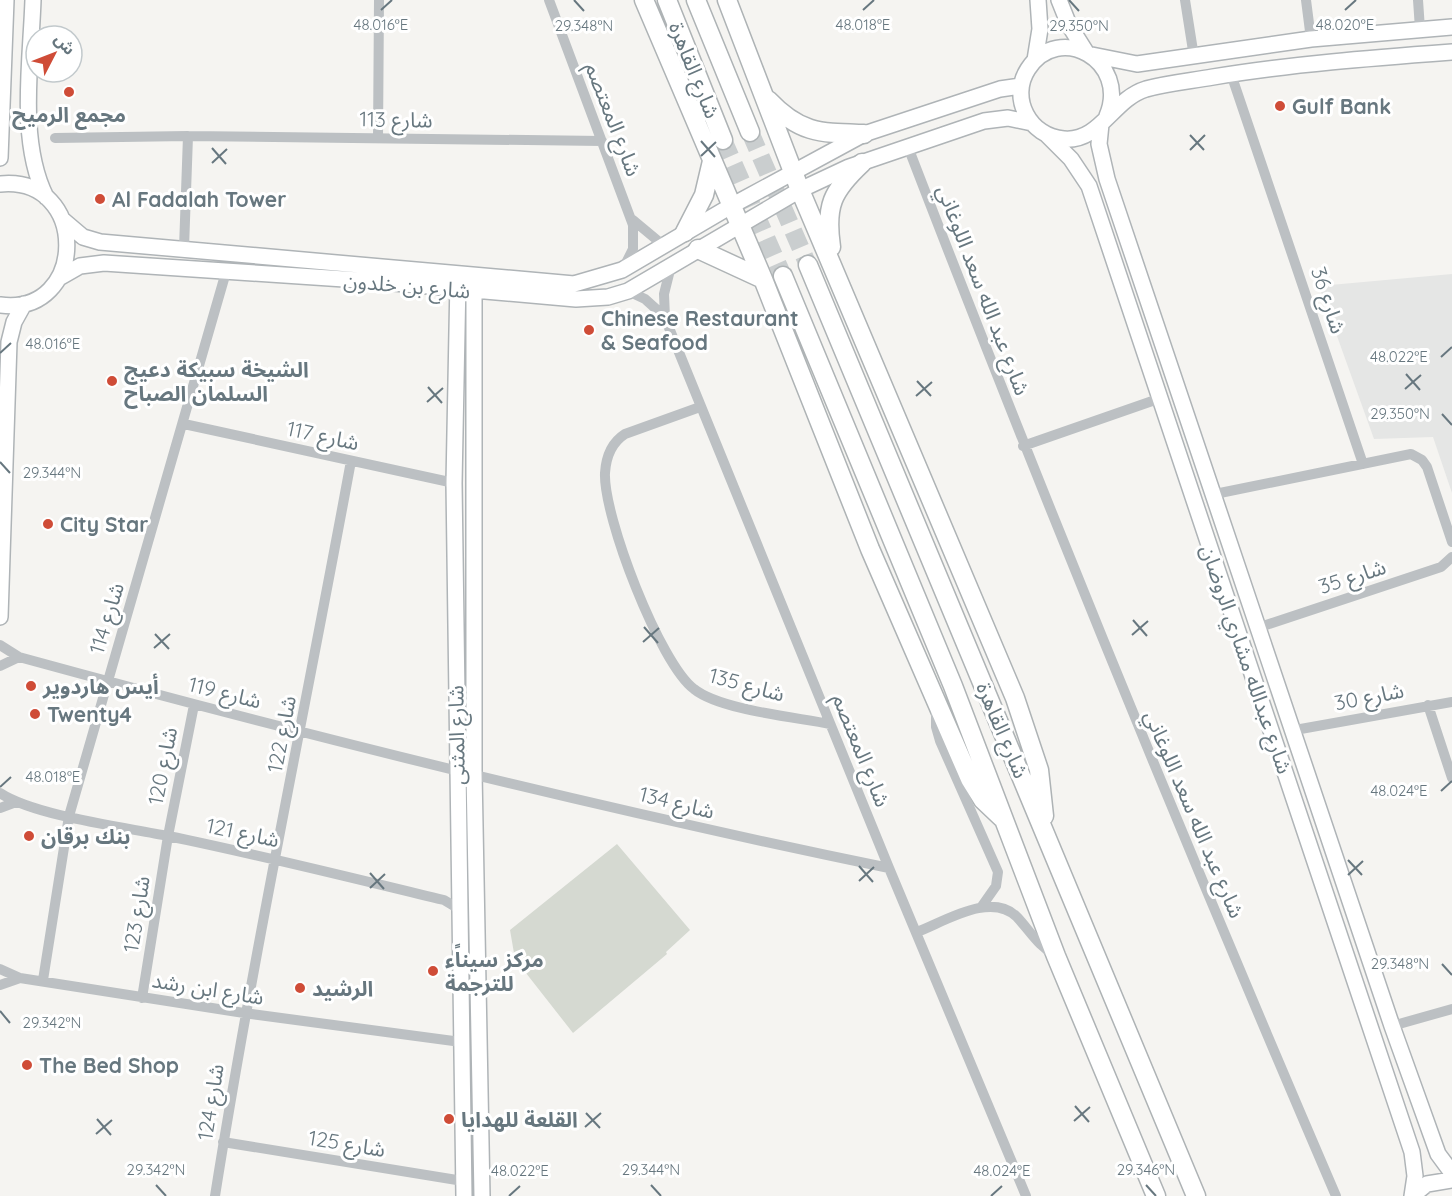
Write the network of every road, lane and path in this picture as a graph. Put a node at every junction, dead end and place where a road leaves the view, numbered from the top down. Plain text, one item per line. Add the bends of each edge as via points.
1 (6, 0) edge
2 (33, 0) edge
3 (379, 0) edge
4 (549, 0) edge
5 (644, 0) edge
6 (667, 0) edge
7 (696, 0) edge
8 (727, 0) edge
9 (1038, 0) edge
10 (1058, 0) edge
11 (1185, 0) edge
12 (1306, 0) edge
13 (1418, 0) edge
14 (1452, 27) edge
15 (1420, 29) junction
16 (1311, 39) junction
17 (1452, 52) edge
18 (1088, 53) junction
19 (1194, 57) junction
20 (1035, 60) junction
21 (1151, 63) junction
22 (2, 66) edge
23 (1231, 74) junction
24 (1021, 86) junction
25 (1158, 87) junction
26 (764, 96) junction
27 (976, 98) junction
28 (2, 107) junction
29 (1104, 120) junction
30 (984, 121) junction
31 (1032, 123) junction
32 (29, 124) junction
33 (750, 132) tunnel mouth
34 (864, 134) junction
35 (1047, 135) junction
36 (188, 136) junction
37 (55, 138) dead end
38 (378, 138) junction
39 (723, 140) tunnel mouth
40 (603, 141) junction
41 (908, 147) junction
42 (0, 158) edge
43 (712, 161) junction
44 (862, 163) junction
45 (1107, 179) junction
46 (797, 182) junction
47 (0, 184) edge
48 (1089, 186) junction
49 (46, 197) junction
50 (731, 206) junction
51 (631, 217) junction
52 (63, 220) junction
53 (740, 225) junction
54 (685, 232) junction
55 (663, 245) junction
56 (184, 248) junction
57 (698, 249) junction
58 (808, 264) tunnel mouth
59 (670, 266) junction
60 (834, 266) junction
61 (622, 270) junction
62 (226, 272) junction
63 (783, 276) tunnel mouth
64 (59, 278) junction
65 (763, 279) junction
66 (466, 282) junction
67 (628, 291) junction
68 (1149, 301) junction
69 (24, 304) junction
70 (1128, 304) junction
71 (0, 305) edge
72 (665, 318) junction
73 (1159, 330) junction
74 (1137, 333) junction
75 (1158, 399) junction
76 (0, 402) edge
77 (699, 407) junction
78 (8, 420) junction
79 (184, 424) junction
80 (1023, 446) junction
81 (351, 461) junction
82 (1363, 464) junction
83 (454, 483) junction
84 (1215, 494) junction
85 (1452, 542) edge
86 (1452, 557) edge
87 (0, 617) edge
88 (1260, 627) junction
89 (0, 645) edge
90 (20, 657) junction
91 (0, 666) edge
92 (108, 681) junction
93 (1452, 702) edge
94 (938, 704) junction
95 (194, 705) junction
96 (1428, 705) junction
97 (830, 724) junction
98 (1294, 730) junction
99 (301, 731) junction
100 (456, 768) junction
101 (474, 773) junction
102 (1452, 778) edge
103 (0, 793) edge
104 (16, 802) junction
105 (0, 808) edge
106 (69, 816) junction
107 (1005, 821) junction
108 (1044, 828) junction
109 (168, 836) junction
110 (276, 859) junction
111 (1316, 863) junction
112 (1337, 864) junction
113 (889, 868) junction
114 (1350, 903) junction
115 (982, 906) junction
116 (459, 909) junction
117 (1331, 909) junction
118 (917, 932) junction
119 (1056, 956) junction
120 (0, 969) edge
121 (20, 978) junction
122 (43, 980) junction
123 (0, 985) edge
124 (142, 998) junction
125 (1452, 1009) edge
126 (244, 1013) junction
127 (1392, 1026) junction
128 (461, 1042) junction
129 (1431, 1138) junction
130 (223, 1142) junction
131 (1409, 1142) junction
132 (1452, 1173) edge
133 (1452, 1180) edge
134 (464, 1189) edge
135 (1197, 1193) edge
136 (215, 1196) edge
137 (482, 1196) edge
138 (1026, 1196) edge
139 (1156, 1196) edge
140 (1336, 1196) edge
141 (1412, 1196) edge

1 - 22 street
2 - 32 street
3 - 38 street
4 - 40 street, شارع المعتصم
5 - 43 main road
6 - 39 main road, شارع القاهرة
7 - 33 main road, شارع القاهرة
8 - 26 main road
9 - 10 street via 1048,5
9 - 20 street via 1041,30
10 - 18 street
11 - 19 street
12 - 16 street
13 - 15 street
14 - 15 street
15 - 16 street
16 - 19 street
17 - 23 street via 1318,62
18 - 20 street via 1059,48
18 - 21 street via 1122,63
18 - 29 street via 1109,77 1112,97
19 - 21 street
20 - 24 street
21 - 25 street via 1142,78
22 - 28 street
23 - 25 street
23 - 82 street, شارع 36
24 - 27 street
24 - 31 street via 1022,106
25 - 29 street via 1132,95
26 - 34 main road via 804,129
26 - 46 main road
27 - 30 street via 985,108
27 - 34 street
28 - 32 street via 5,123 11,129 23,130
28 - 42 street
29 - 35 street via 1086,136 1076,139
29 - 45 street, شارع عبدالله مشاري الروضان via 1099,144
30 - 31 street via 1008,118
30 - 41 street
31 - 35 street
32 - 49 street via 30,156
34 - 46 street
35 - 48 street, شارع عبدالله مشاري الروضان via 1071,159
36 - 37 street, شارع 113
36 - 38 street, شارع 113
36 - 56 street
38 - 40 street, شارع 113
40 - 51 street, شارع المعتصم
41 - 44 street
41 - 80 street, شارع عبد الله سعد اللوغاني
43 - 50 main road
43 - 54 main road via 704,195
44 - 46 street
44 - 60 main road via 843,181 829,207
45 - 48 street via 1096,176
45 - 68 street, شارع عبدالله مشاري الروضان
46 - 50 street, شارع بن خلدون
46 - 53 street, شارع بن خلدون
46 - 60 main road
47 - 49 street via 26,186
48 - 70 street, شارع عبدالله مشاري الروضان
49 - 52 street
50 - 53 main road
50 - 54 street, شارع بن خلدون
51 - 55 street, شارع المعتصم
51 - 61 street, شارع المعتصم via 633,249
52 - 56 street, شارع بن خلدون via 94,241
52 - 64 street via 69,243
53 - 57 street, شارع بن خلدون
53 - 65 main road
54 - 55 street, شارع بن خلدون
55 - 61 street, شارع بن خلدون
56 - 66 street, شارع بن خلدون
57 - 59 street, شارع بن خلدون
57 - 65 main road
58 - 108 main road, شارع القاهرة
59 - 67 street, شارع بن خلدون
59 - 72 street, شارع المعتصم via 663,302
60 - 108 main road via 1015,698 1039,770
61 - 66 street, شارع بن خلدون via 574,284
62 - 64 street, شارع بن خلدون via 104,262 80,266
62 - 66 street, شارع بن خلدون
62 - 79 street, شارع 114
63 - 107 main road, شارع القاهرة
64 - 69 street, شارع بن خلدون via 44,294
65 - 94 main road via 870,549
66 - 67 street, شارع بن خلدون via 587,299
66 - 83 street, شارع المثنى
66 - 101 street, شارع المثنى
67 - 72 street, شارع المعتصم via 645,299
68 - 70 street via 1144,308 1135,309
68 - 73 street, شارع عبدالله مشاري الروضان
69 - 71 street
69 - 78 street via 9,342
70 - 74 street, شارع عبدالله مشاري الروضان
72 - 77 street, شارع المعتصم
73 - 74 street via 1151,325
73 - 84 street, شارع عبدالله مشاري الروضان
74 - 75 street, شارع عبدالله مشاري الروضان
75 - 80 street
75 - 111 street, شارع عبدالله مشاري الروضان
76 - 78 street via 5,405
77 - 97 street, شارع المعتصم
77 - 97 street, شارع 135 via 630,431 612,447 605,482 624,559 672,662 694,690 722,702
78 - 87 street
79 - 81 street, شارع 117
79 - 92 street, شارع 114
80 - 140 street, شارع عبد الله سعد اللوغاني via 1194,865
81 - 83 street, شارع 117
81 - 99 street, شارع 122
82 - 84 street
82 - 85 street via 1411,454 1422,460
83 - 100 street, شارع المثنى
84 - 88 street, شارع عبدالله مشاري الروضان
86 - 88 street, شارع 35 via 1441,567
88 - 98 street, شارع عبدالله مشاري الروضان
89 - 90 street, شارع 119
90 - 91 street
90 - 92 street, شارع 119
92 - 95 street, شارع 119
92 - 106 street, شارع 114
93 - 96 street, شارع 30
94 - 107 main road via 976,789 990,809
94 - 115 street via 936,726 940,741 998,872 996,886
95 - 99 street, شارع 119
95 - 109 street, شارع 120
96 - 98 street, شارع 30
96 - 102 street
97 - 113 street, شارع المعتصم
98 - 112 street, شارع عبدالله مشاري الروضان
99 - 100 street, شارع 119
99 - 110 street, شارع 122
100 - 101 street, شارع 134
100 - 116 street, شارع المثنى
101 - 113 street, شارع 134 via 752,840
101 - 137 street, شارع المثنى
103 - 104 street, شارع 121
104 - 105 street
104 - 106 street, شارع 121
106 - 109 street, شارع 121
106 - 122 street, شارع 114
107 - 119 main road, شارع القاهرة
108 - 135 main road, شارع القاهرة
109 - 110 street, شارع 121
109 - 124 street, شارع 123
110 - 116 street, شارع 121 via 444,900
110 - 126 street, شارع 122
111 - 112 street via 1321,874 1329,878 1336,874
111 - 117 street, شارع عبدالله مشاري الروضان
112 - 114 street, شارع عبدالله مشاري الروضان
113 - 118 street, شارع المعتصم
114 - 117 street via 1340,894 1332,900
114 - 127 street, شارع عبدالله مشاري الروضان
115 - 118 street
115 - 119 street via 1013,914 1038,944
116 - 128 street, شارع المثنى
117 - 131 street, شارع عبدالله مشاري الروضان
118 - 138 street, شارع المعتصم
119 - 139 main road, شارع القاهرة
120 - 121 street, شارع ابن رشد
121 - 122 street, شارع ابن رشد
121 - 123 street, شارع ابن رشد
122 - 124 street, شارع ابن رشد
124 - 126 street, شارع ابن رشد
125 - 127 street
126 - 128 street, شارع ابن رشد
126 - 130 street, شارع 124
127 - 129 street, شارع عبدالله مشاري الروضان
128 - 134 street, شارع المثنى
129 - 131 street via 1430,1146 1423,1151
129 - 132 street, شارع عبدالله مشاري الروضان
130 - 134 street, شارع 125
130 - 136 street, شارع 124
131 - 141 street, شارع عبدالله مشاري الروضان via 1415,1165
133 - 141 street via 1427,1184

